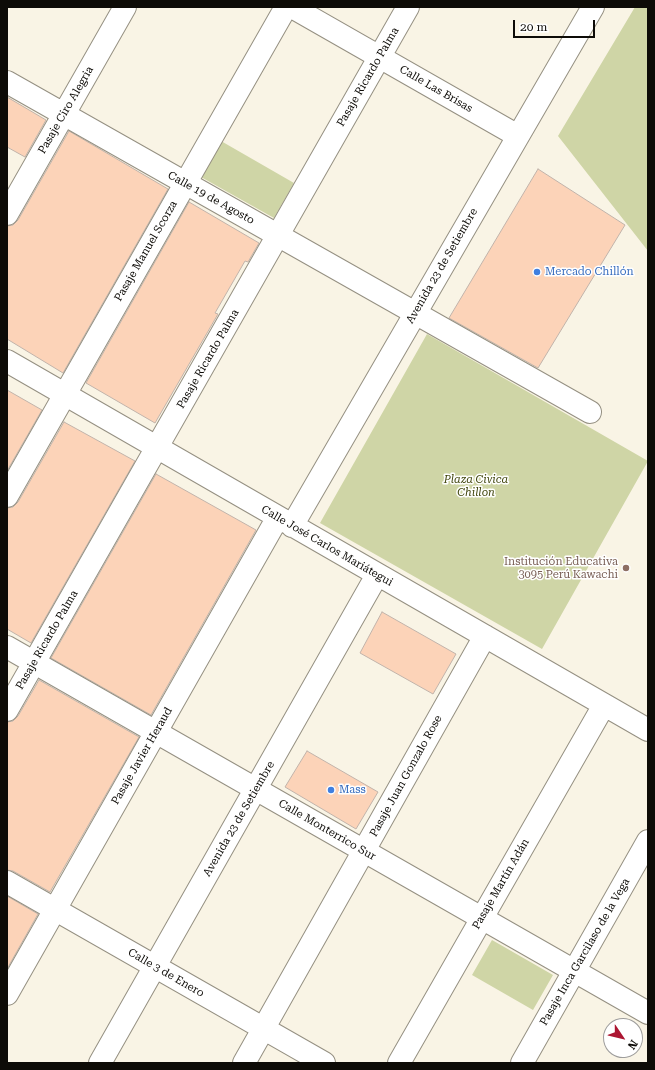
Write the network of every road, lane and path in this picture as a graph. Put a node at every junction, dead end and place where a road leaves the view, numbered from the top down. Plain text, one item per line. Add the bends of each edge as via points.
1 (125, 7) edge
2 (286, 7) edge
3 (292, 7) edge
4 (408, 7) edge
5 (593, 7) edge
6 (379, 57) junction
7 (7, 82) edge
8 (64, 114) junction
9 (518, 136) junction
10 (185, 183) junction
11 (7, 214) edge
12 (278, 235) junction
13 (416, 313) junction
14 (7, 362) edge
15 (65, 394) junction
16 (590, 412) dead end
17 (157, 448) junction
18 (7, 496) edge
19 (285, 521) junction
20 (377, 575) junction
21 (485, 636) junction
22 (7, 647) edge
23 (34, 662) junction
24 (604, 705) junction
25 (7, 710) edge
26 (648, 730) edge
27 (156, 732) junction
28 (255, 789) junction
29 (648, 841) edge
30 (364, 851) junction
31 (7, 882) edge
32 (55, 910) junction
33 (482, 918) junction
34 (155, 966) junction
35 (574, 971) junction
36 (7, 994) edge
37 (648, 1013) edge
38 (264, 1028) junction
39 (100, 1063) edge
40 (244, 1063) edge
41 (324, 1063) edge
42 (399, 1063) edge
43 (522, 1063) edge

1 - 8 street, Pasaje Ciro Alegria
2 - 10 street, Pasaje Manuel Scorza
3 - 6 street, Calle Las Brisas
4 - 6 street, Pasaje Ricardo Palma
5 - 9 street, Avenida 23 de Setiembre
6 - 9 street, Calle Las Brisas
6 - 12 street, Pasaje Ricardo Palma
7 - 8 street, Calle 19 de Agosto
8 - 10 street, Calle 19 de Agosto
8 - 11 street, Pasaje Ciro Alegria
9 - 13 street, Avenida 23 de Setiembre
10 - 12 street, Calle 19 de Agosto
10 - 15 street, Pasaje Manuel Scorza
12 - 13 street, Calle 19 de Agosto
12 - 17 street, Pasaje Ricardo Palma
13 - 16 street, Calle 19 de Agosto
13 - 19 street, Avenida 23 de Setiembre
14 - 15 street, Calle José Carlos Mariátegui
15 - 17 street, Calle José Carlos Mariátegui
15 - 18 street, Pasaje Manuel Scorza
17 - 19 street, Calle José Carlos Mariátegui
17 - 23 street, Pasaje Ricardo Palma
19 - 20 street, Calle José Carlos Mariátegui
19 - 27 street, Pasaje Javier Heraud
20 - 21 street, Calle José Carlos Mariátegui
20 - 28 street, Avenida 23 de Setiembre
21 - 24 street, Calle José Carlos Mariátegui
21 - 30 street, Pasaje Juan Gonzalo Rose
22 - 23 street, Calle Monterrico Sur
23 - 25 street, Pasaje Ricardo Palma
23 - 27 street, Calle Monterrico Sur
24 - 26 street, Calle José Carlos Mariátegui
24 - 33 street, Pasaje Martín Adán
27 - 28 street, Calle Monterrico Sur
27 - 32 street, Pasaje Javier Heraud
28 - 30 street, Calle Monterrico Sur
28 - 34 street, Avenida 23 de Setiembre
29 - 35 street, Pasaje Inca Garcilaso de la Vega
30 - 33 street, Calle Monterrico Sur
30 - 38 street, Pasaje Juan Gonzalo Rose
31 - 32 street, Calle 3 de Enero
32 - 34 street, Calle 3 de Enero
32 - 36 street, Pasaje Javier Heraud
33 - 35 street, Calle Monterrico Sur
33 - 42 street, Pasaje Martín Adán
34 - 38 street, Calle 3 de Enero
34 - 39 street, Avenida 23 de Setiembre
35 - 37 street, Calle Monterrico Sur
35 - 43 street, Pasaje Inca Garcilaso de la Vega
38 - 40 street, Pasaje Juan Gonzalo Rose
38 - 41 street, Calle 3 de Enero

